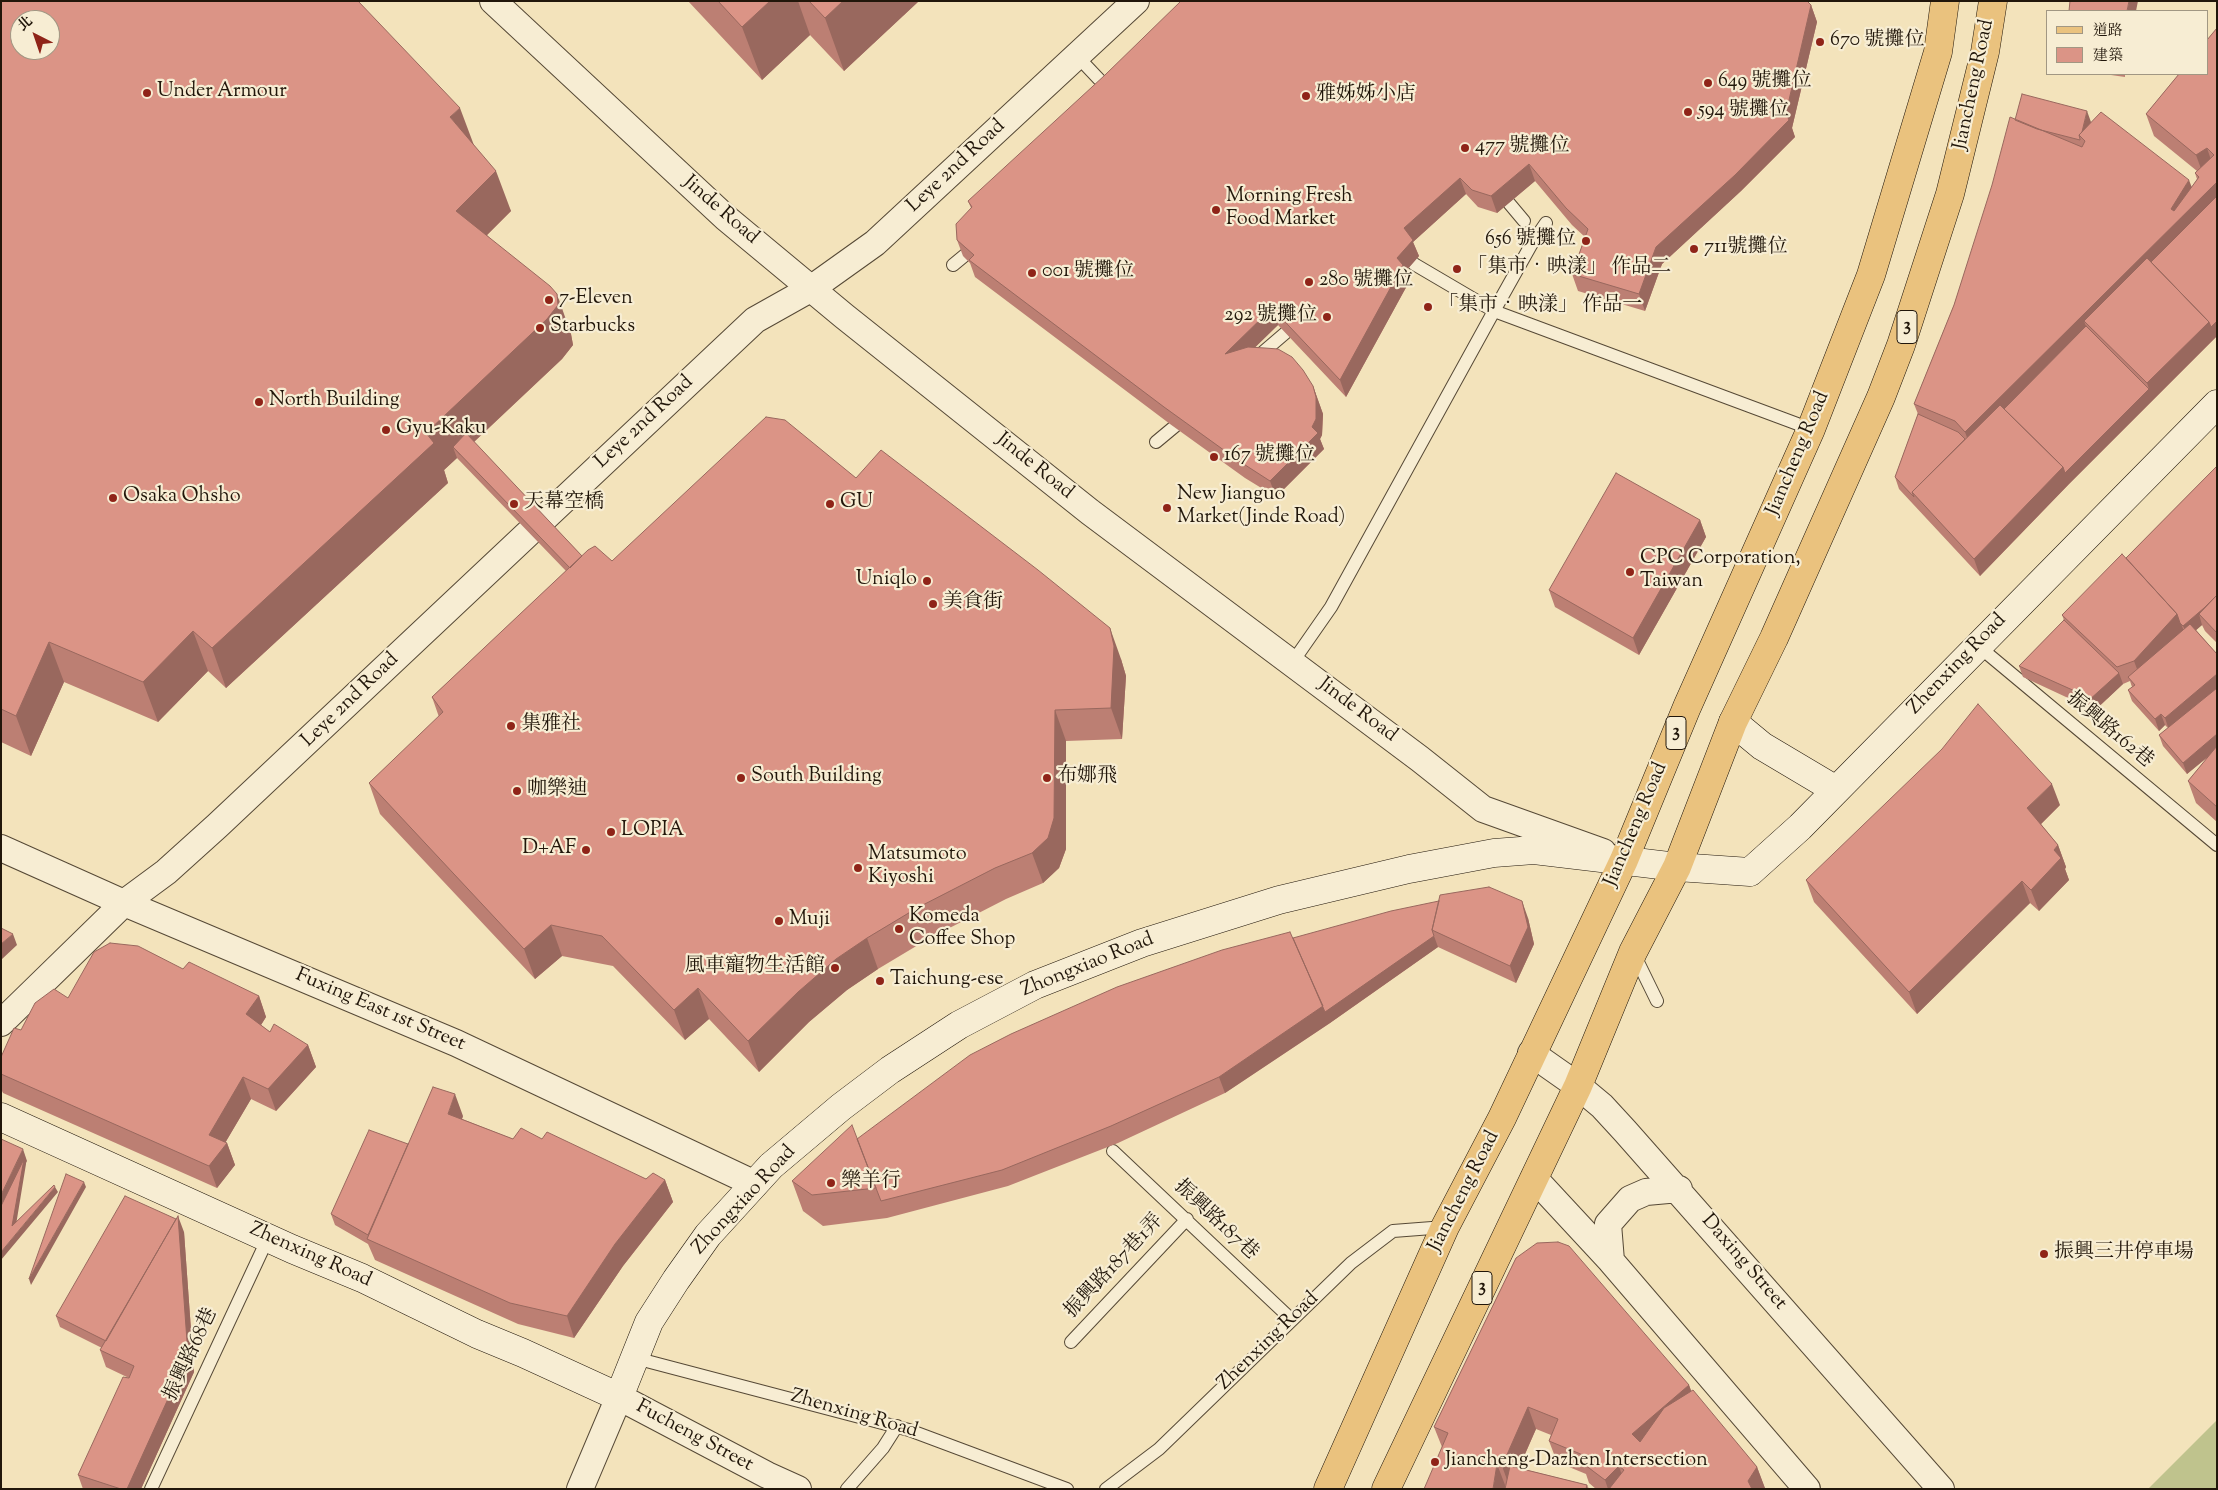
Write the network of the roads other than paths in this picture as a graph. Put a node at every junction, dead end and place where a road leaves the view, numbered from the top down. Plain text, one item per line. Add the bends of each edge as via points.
1 (492, 1) edge
2 (1136, 1) edge
3 (1945, 1) edge
4 (1993, 1) edge
5 (1078, 56) junction
6 (1121, 104) edge
7 (1492, 184) edge
8 (1524, 221) dead end
9 (1546, 223) dead end
10 (982, 240) edge
11 (1394, 240) edge
12 (953, 265) dead end
13 (812, 288) junction
14 (1494, 310) junction
15 (1306, 316) edge
16 (1246, 366) edge
17 (2217, 404) edge
18 (1193, 411) edge
19 (1811, 429) junction
20 (1156, 442) dead end
21 (1977, 645) junction
22 (1292, 663) junction
23 (1733, 722) junction
24 (1836, 790) junction
25 (2217, 845) edge
26 (1, 848) edge
27 (1624, 860) junction
28 (1677, 866) junction
29 (124, 903) junction
30 (1633, 952) junction
31 (1657, 1001) dead end
32 (1, 1022) edge
33 (1531, 1053) junction
34 (1578, 1086) junction
35 (1, 1117) edge
36 (1113, 1151) edge
37 (1534, 1178) junction
38 (755, 1184) junction
39 (1679, 1190) junction
40 (1187, 1219) junction
41 (1445, 1227) junction
42 (268, 1238) junction
43 (1611, 1262) junction
44 (1291, 1319) junction
45 (1071, 1342) dead end
46 (635, 1358) junction
47 (619, 1397) junction
48 (897, 1426) junction
49 (1806, 1488) edge
50 (151, 1489) edge
51 (580, 1489) edge
52 (798, 1489) edge
53 (846, 1489) edge
54 (1067, 1489) edge
55 (1106, 1489) edge
56 (1328, 1489) edge
57 (1386, 1489) edge
58 (1941, 1489) edge

1 - 13 street, Jinde Road via 726,218
2 - 5 street, Leye 2nd Road
3 - 19 main road, Jiancheng Road / 3 via 1938,52 1870,275
4 - 23 main road, Jiancheng Road / 3 via 1985,52 1950,194 1901,345 1856,454
5 - 6 lane
5 - 13 street, Leye 2nd Road via 875,243
7 - 8 lane
9 - 14 lane
10 - 12 lane
11 - 14 lane via 1414,264
13 - 22 street, Jinde Road via 1090,512
13 - 29 street, Leye 2nd Road via 755,320 217,826 166,872
14 - 19 lane
14 - 22 lane via 1331,608
15 - 16 lane
17 - 21 main road, Zhenxing Road
18 - 20 lane
19 - 27 main road, Jiancheng Road / 3 via 1687,707
21 - 24 main road, Zhenxing Road
21 - 25 lane, 振興路162巷
22 - 27 street, Jinde Road via 1483,809
23 - 24 main road via 1762,746
23 - 28 main road, Jiancheng Road / 3
24 - 28 main road, Zhenxing Road via 1750,872
26 - 29 street, Fuxing East 1st Street
27 - 28 main road, Zhongxiao Road
27 - 33 main road, Jiancheng Road / 3
27 - 38 main road, Zhongxiao Road via 1534,850 1494,853 1409,869 1279,900 1142,943 1035,986 959,1025 841,1107 771,1166
28 - 30 main road, Jiancheng Road / 3
29 - 32 street, Leye 2nd Road
29 - 38 street, Fuxing East 1st Street via 456,1043
30 - 31 lane
30 - 34 main road, Jiancheng Road / 3
33 - 34 street, Daxing Street
33 - 41 main road, Jiancheng Road / 3 via 1502,1118
34 - 37 main road, Jiancheng Road / 3
34 - 39 street, Daxing Street via 1602,1106
35 - 42 main road, Zhenxing Road
36 - 40 lane, 振興路187巷
37 - 43 street
37 - 57 main road, Jiancheng Road / 3
38 - 46 main road, Zhongxiao Road via 708,1235 676,1280 649,1322
39 - 43 street via 1646,1192 1630,1199 1608,1224
39 - 58 street, Daxing Street
40 - 44 lane, 振興路187巷
40 - 45 lane, 振興路187巷1弄
41 - 44 lane, Zhenxing Road via 1392,1231 1351,1263
41 - 56 main road, Jiancheng Road / 3
42 - 47 main road, Zhenxing Road
42 - 50 lane, 振興路68巷
43 - 49 street
44 - 55 lane, Zhenxing Road via 1159,1450
46 - 47 main road, Zhongxiao Road
46 - 48 lane, Zhenxing Road
47 - 51 street, Zhongxiao Road
47 - 52 street, Fucheng Street
48 - 53 lane via 883,1448
48 - 54 lane, Zhenxing Road

